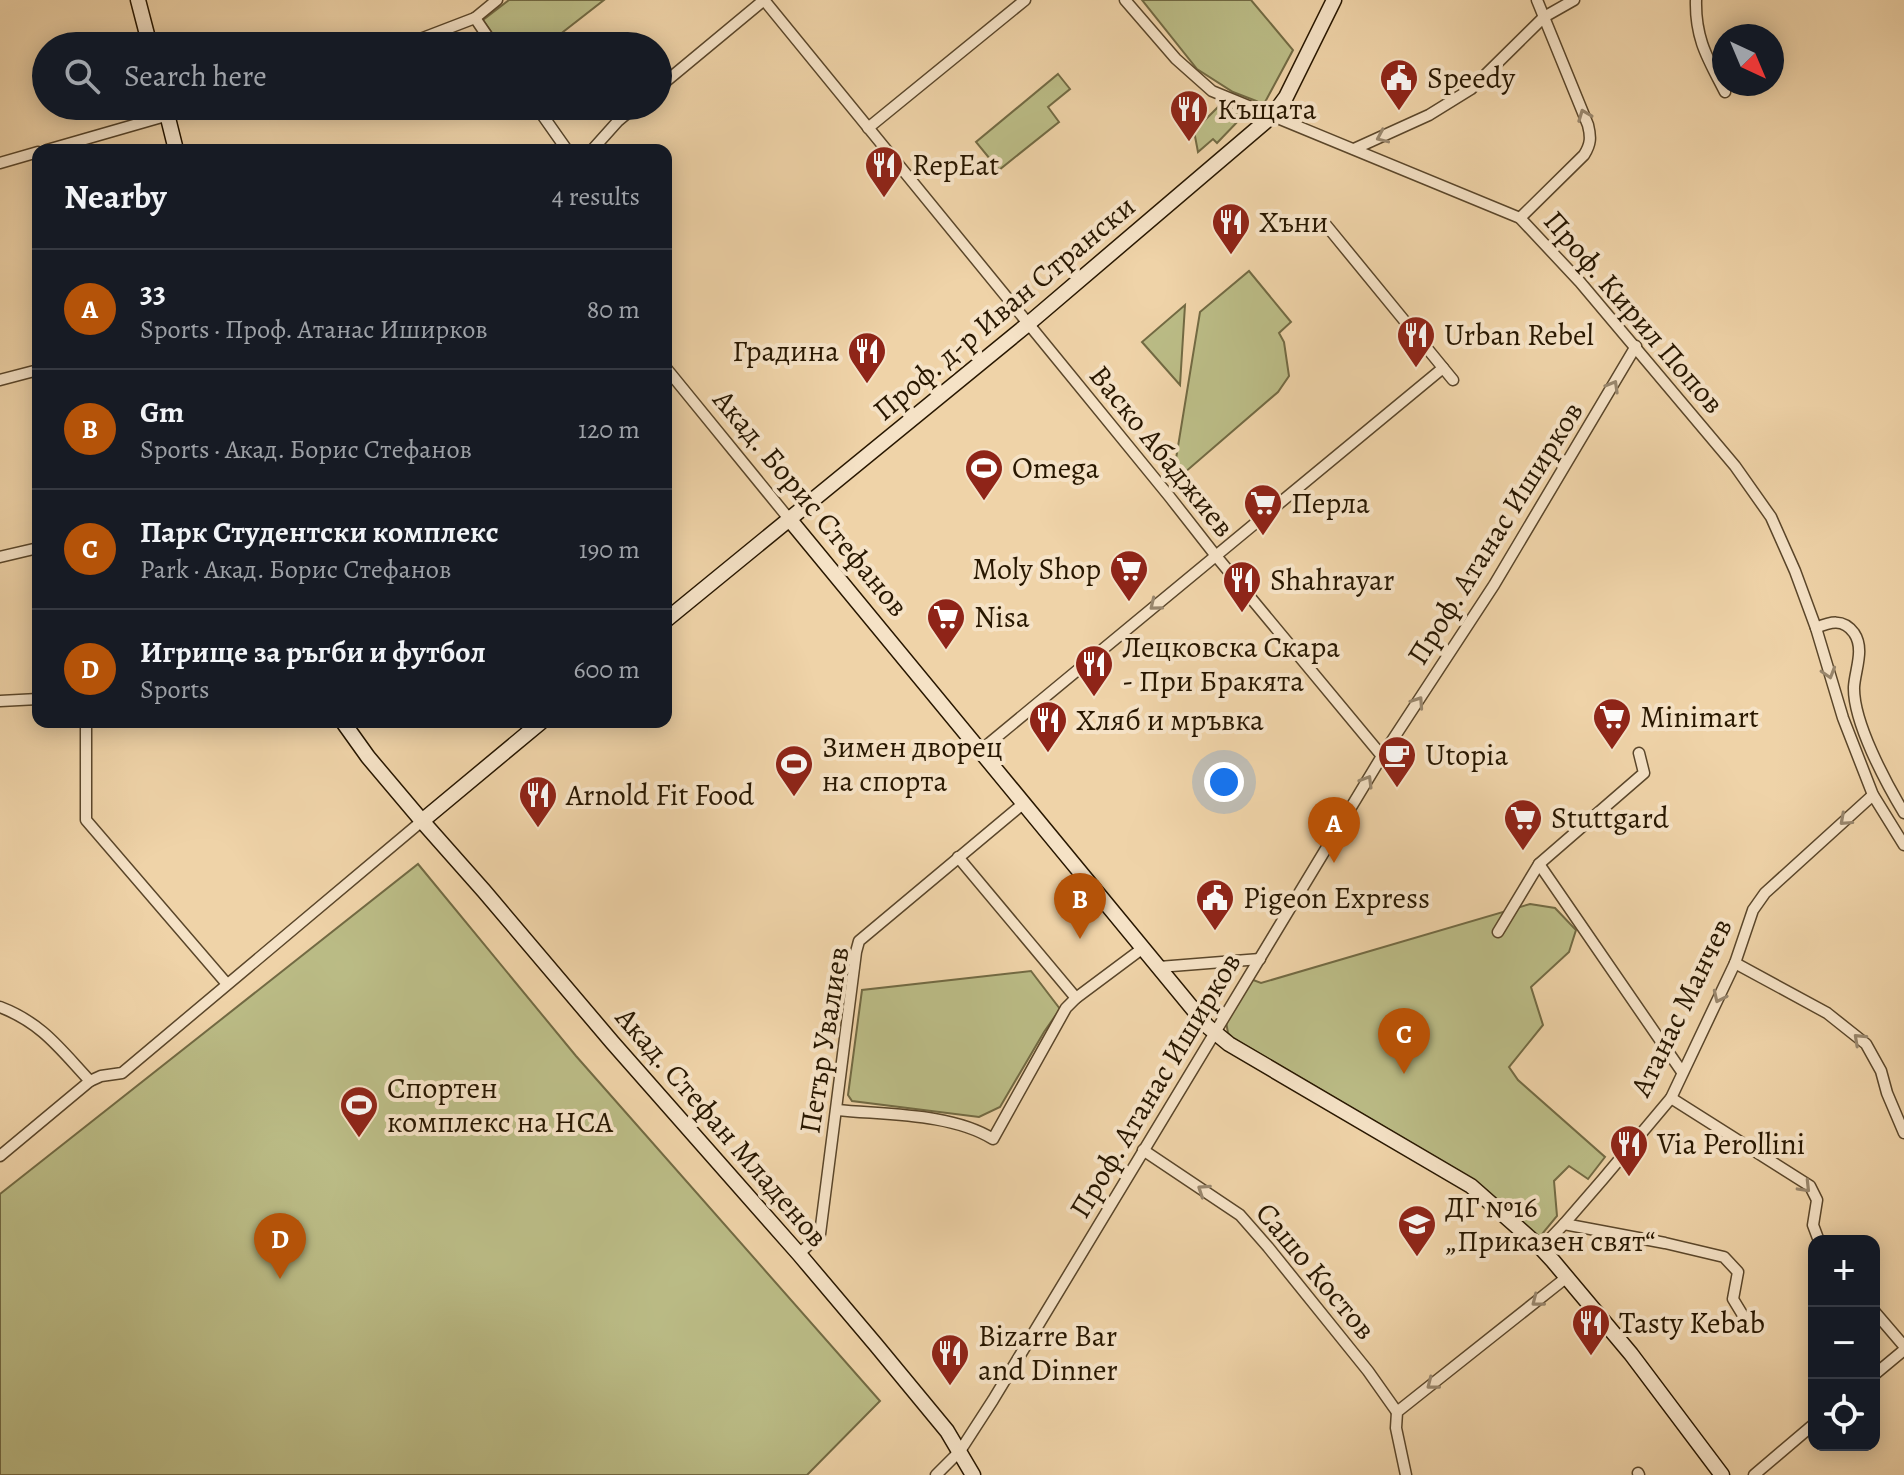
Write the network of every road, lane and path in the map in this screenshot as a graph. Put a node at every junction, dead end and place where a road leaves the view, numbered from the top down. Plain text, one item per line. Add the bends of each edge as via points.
1 (138, 0) edge
2 (497, 0) edge
3 (764, 0) edge
4 (1025, 0) edge
5 (1125, 0) edge
6 (1334, 0) edge
7 (1537, 0) edge
8 (1574, 0) edge
9 (1696, 0) edge
10 (1544, 17) junction
11 (475, 18) junction
12 (146, 32) edge
13 (438, 32) edge
14 (484, 32) edge
15 (1712, 67) edge
16 (672, 76) edge
17 (1272, 116) junction
18 (139, 120) edge
19 (168, 120) edge
20 (546, 120) edge
21 (619, 120) edge
22 (868, 128) junction
23 (65, 144) edge
24 (174, 144) edge
25 (563, 144) edge
26 (597, 144) edge
27 (1354, 149) junction
28 (32, 154) edge
29 (3, 162) edge
30 (1520, 218) junction
31 (1326, 225) dead end
32 (1028, 324) junction
33 (1636, 346) junction
34 (1443, 368) junction
35 (32, 372) edge
36 (672, 375) edge
37 (0, 380) edge
38 (1453, 380) dead end
39 (790, 520) junction
40 (32, 549) edge
41 (1216, 556) junction
42 (0, 557) edge
43 (672, 615) edge
44 (1816, 628) junction
45 (32, 699) edge
46 (0, 701) edge
47 (86, 728) edge
48 (347, 728) edge
49 (534, 728) edge
50 (981, 750) junction
51 (1639, 753) dead end
52 (1382, 756) junction
53 (1873, 795) junction
54 (1024, 803) junction
55 (1904, 813) edge
56 (422, 821) junction
57 (1904, 845) edge
58 (958, 857) junction
59 (1539, 864) junction
60 (1498, 932) dead end
61 (1143, 948) junction
62 (1260, 959) junction
63 (1735, 963) junction
64 (1159, 967) junction
65 (227, 984) junction
66 (1076, 998) junction
67 (0, 1007) edge
68 (1215, 1033) junction
69 (1682, 1072) junction
70 (90, 1081) junction
71 (1671, 1098) junction
72 (837, 1110) junction
73 (1904, 1133) edge
74 (1143, 1150) junction
75 (0, 1156) edge
76 (1564, 1224) junction
77 (1817, 1235) edge
78 (1541, 1248) junction
79 (799, 1254) junction
80 (1567, 1277) junction
81 (1880, 1318) edge
82 (1750, 1327) dead end
83 (1904, 1348) edge
84 (1880, 1370) edge
85 (1397, 1412) junction
86 (1808, 1429) edge
87 (960, 1451) junction
88 (936, 1475) edge
89 (973, 1475) edge
90 (1406, 1475) edge
91 (1722, 1475) edge
92 (1754, 1475) edge

1 - 12 street
2 - 11 street
3 - 16 street
3 - 22 street, Васко Абаджиев
4 - 22 street
5 - 17 street, Проф. Кирил Попов via 1212,91
6 - 17 street, Проф. д-р Иван Странски
7 - 10 street
8 - 10 street
9 - 15 street via 1696,20
10 -> 27 street via 1471,89
30 -> 10 street via 1590,146 1588,125
11 - 13 street
11 - 14 street
17 - 27 street, Проф. Кирил Попов
17 - 32 street, Проф. д-р Иван Странски
18 - 23 street
19 - 24 street
20 - 25 street
21 - 26 street
22 - 32 street, Васко Абаджиев
27 - 30 street, Проф. Кирил Попов
28 - 29 street
30 - 33 street, Проф. Кирил Попов
31 - 34 street
32 - 39 street, Проф. д-р Иван Странски
32 - 41 street, Васко Абаджиев
33 - 44 street, Проф. Кирил Попов via 1771,517
52 -> 33 street, Проф. Атанас Иширков via 1494,585
34 - 38 street
34 - 41 street
35 - 37 street
36 - 39 street, Акад. Борис Стефанов
39 - 43 street, Проф. д-р Иван Странски
39 - 50 street, Акад. Борис Стефанов
40 - 42 street
41 -> 50 street
41 - 52 street, Васко Абаджиев
44 -> 53 street, Проф. Кирил Попов
44 - 55 street via 1832,621 1844,625 1859,643 1854,690 1858,714
45 - 46 street
47 - 65 street via 86,820
48 - 56 street, Акад. Стефан Младенов
49 - 56 street
50 - 54 street, Акад. Борис Стефанов
51 - 59 street via 1644,773
62 -> 52 street, Проф. Атанас Иширков
53 - 57 street, Проф. Кирил Попов
53 -> 63 street, Атанас Манчев via 1765,893 1753,910
54 - 58 street, Петър Увалиев
54 - 61 street, Акад. Борис Стефанов
56 - 65 street
56 - 79 street, Акад. Стефан Младенов
58 - 66 street
58 - 72 street, Петър Увалиев via 859,941
59 - 60 street
59 - 69 street
61 - 64 street, Акад. Борис Стефанов
61 - 66 street
62 - 64 street
62 - 68 street, Проф. Атанас Иширков
63 -> 69 street, Атанас Манчев
73 -> 63 street via 1866,1044 1827,1013
64 - 68 street, Акад. Борис Стефанов
65 - 70 street via 122,1073
66 - 72 street via 993,1139 979,1130 928,1118
67 - 70 street via 42,1030
68 - 74 street, Проф. Атанас Иширков
68 - 78 street, Акад. Борис Стефанов via 1471,1186
69 - 71 street, Атанас Манчев
70 - 75 street
71 - 76 street, Атанас Манчев
71 -> 77 street via 1810,1186 1817,1200
72 - 79 street, Петър Увалиев via 820,1234
85 -> 74 street, Сашо Костов via 1240,1215
74 - 87 street, Проф. Атанас Иширков
76 - 78 street, Атанас Манчев
76 - 82 street via 1724,1257 1738,1272 1733,1299
78 - 80 street, Акад. Борис Стефанов
79 - 87 street, Акад. Стефан Младенов
80 -> 85 street
80 - 91 street, Акад. Борис Стефанов
81 - 83 street
83 - 84 street
85 - 90 street
86 - 92 street
87 - 88 street, Проф. Атанас Иширков
87 - 89 street, Акад. Стефан Младенов

